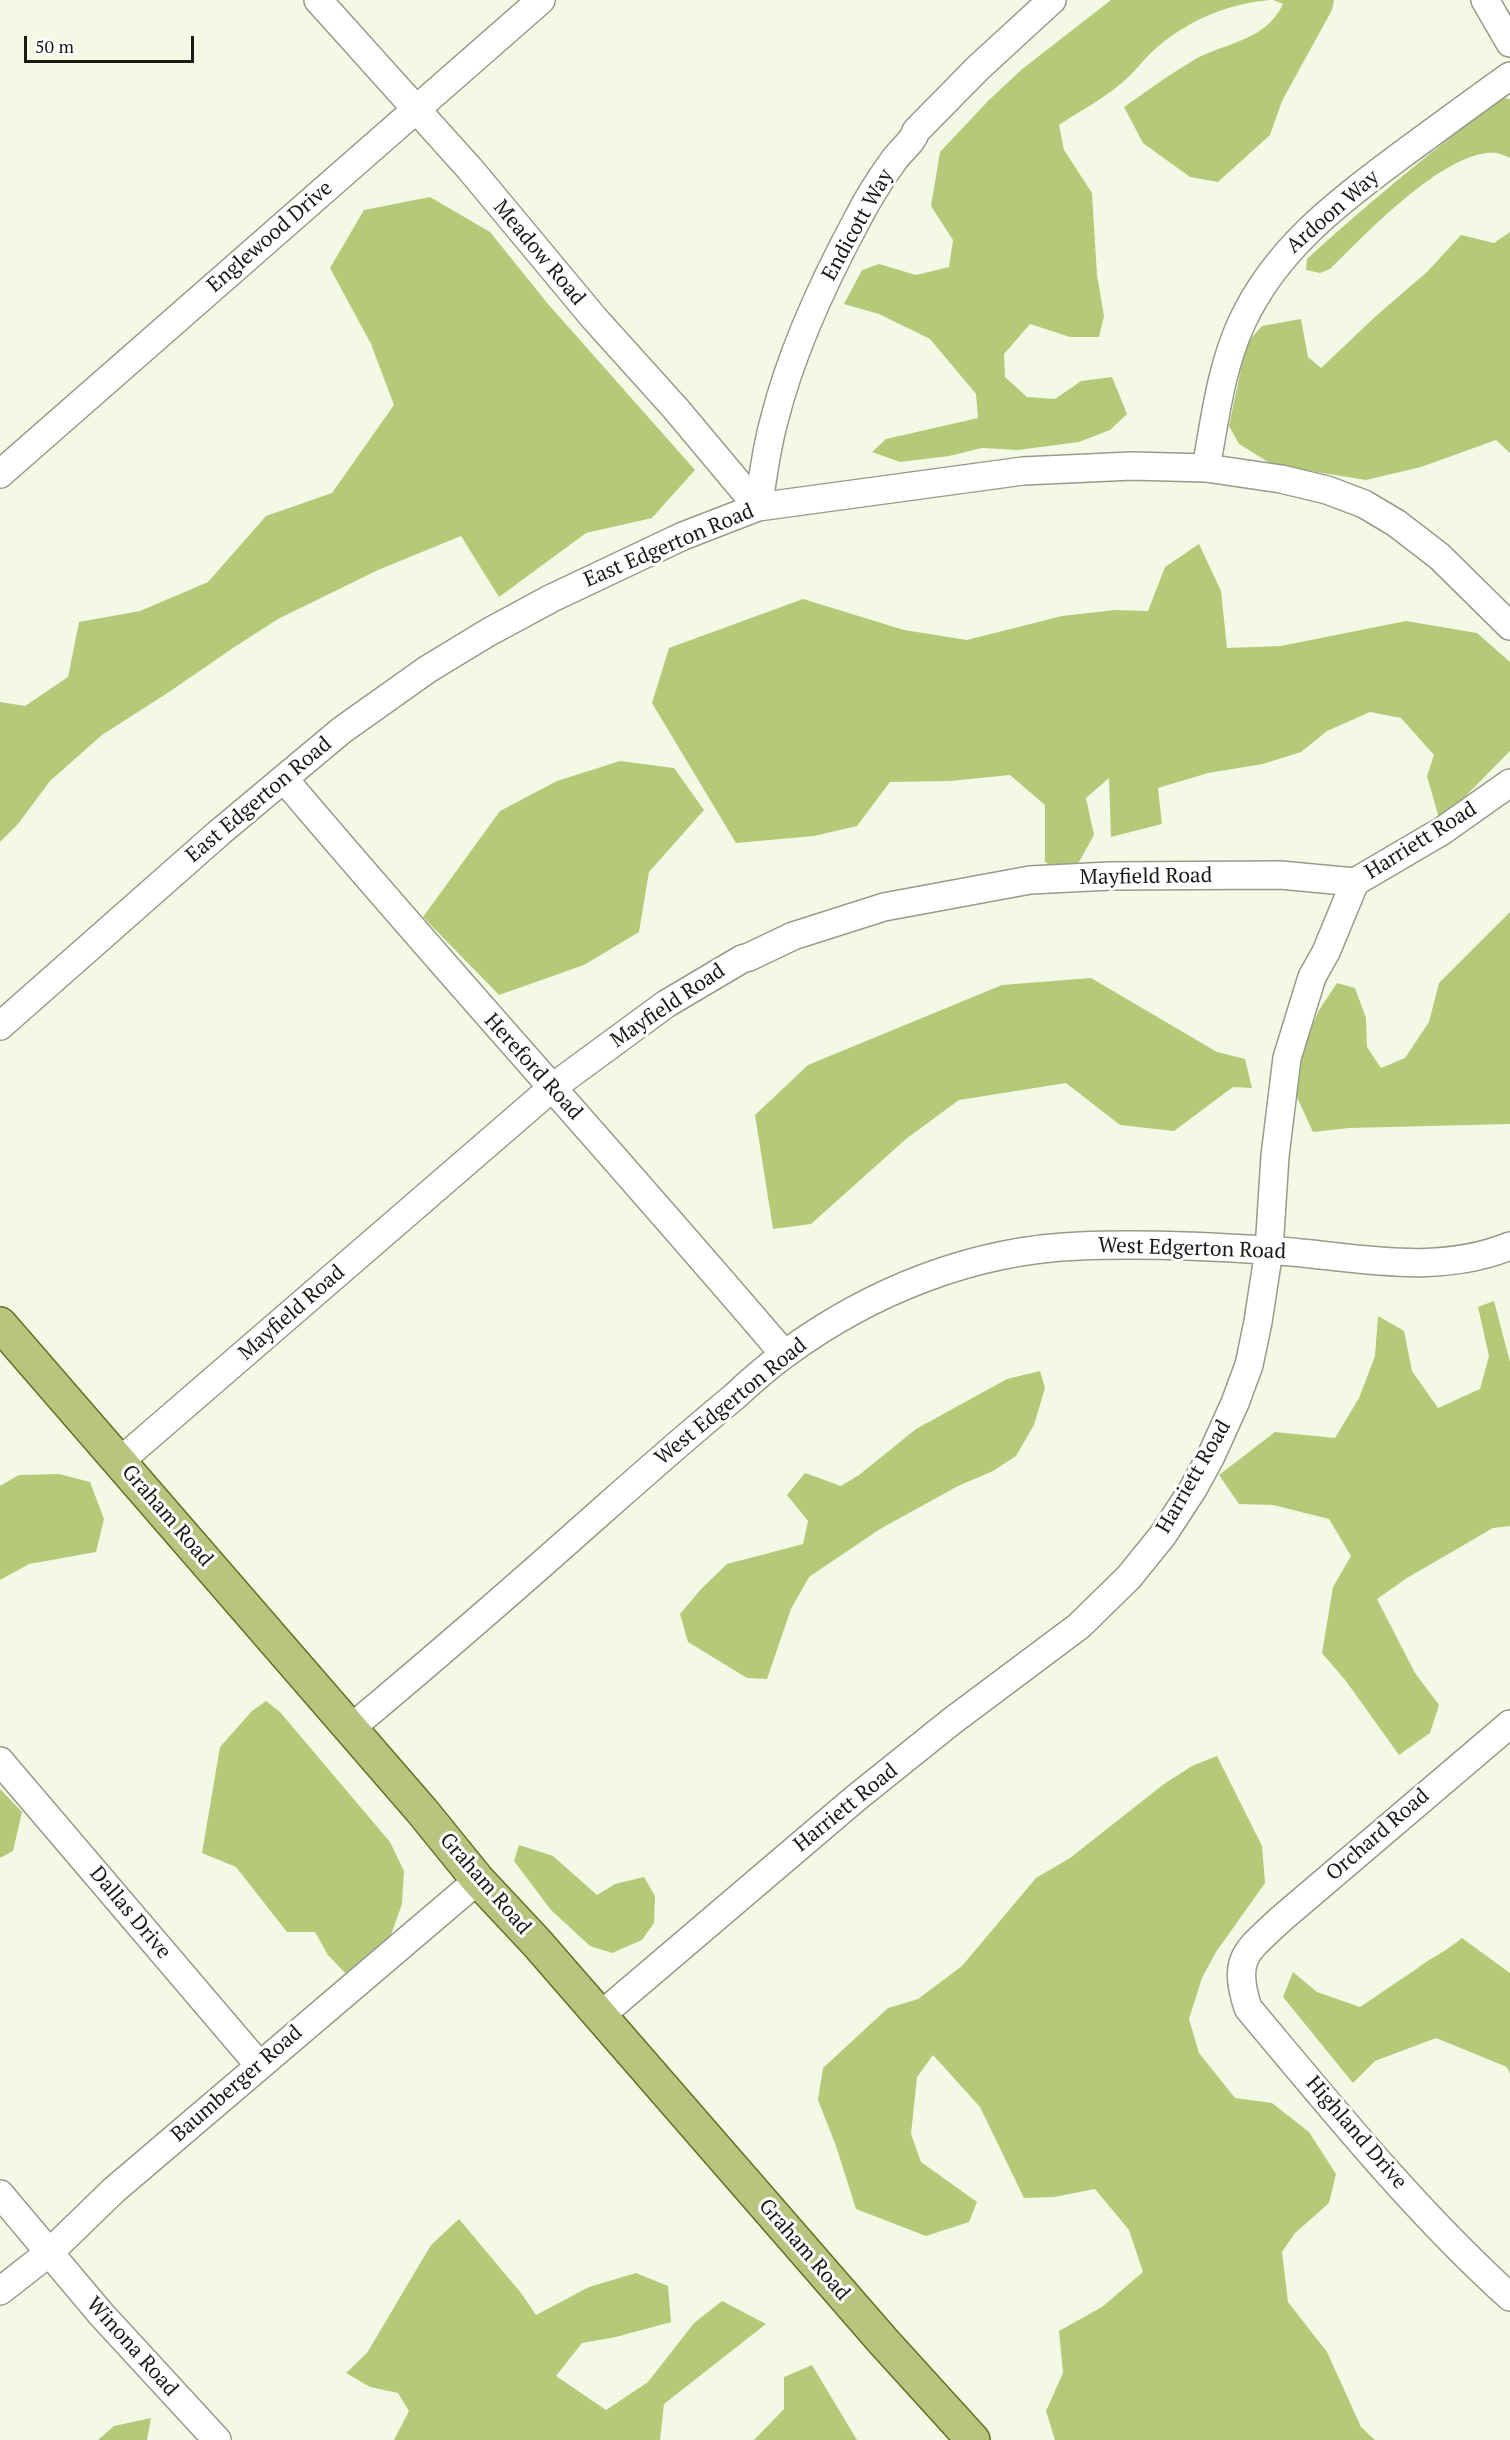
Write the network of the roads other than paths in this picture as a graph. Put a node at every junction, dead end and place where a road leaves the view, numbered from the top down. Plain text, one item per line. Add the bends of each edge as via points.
1 (318, 0) edge
2 (541, 0) edge
3 (1052, 0) edge
4 (1485, 0) edge
5 (1510, 43) edge
6 (1510, 76) edge
7 (417, 109) junction
8 (1206, 468) junction
9 (0, 474) edge
10 (758, 507) junction
11 (1510, 626) edge
12 (284, 779) junction
13 (1510, 783) edge
14 (1355, 882) junction
15 (0, 1026) edge
16 (553, 1086) junction
17 (1510, 1246) edge
18 (1269, 1250) junction
19 (0, 1324) edge
20 (784, 1354) junction
21 (119, 1462) junction
22 (351, 1728) junction
23 (1506, 1737) edge
24 (0, 1761) edge
25 (478, 1880) junction
26 (1249, 1950) joint
27 (600, 2016) junction
28 (259, 2065) junction
29 (0, 2194) edge
30 (50, 2252) junction
31 (0, 2291) edge
32 (1510, 2297) edge
33 (217, 2440) edge
34 (973, 2440) edge

1 - 7 street, Meadow Road
2 - 7 street, Englewood Drive
3 - 10 street, Endicott Way via 916,131 864,206 834,265 783,387
4 - 5 street
6 - 8 street, Ardoon Way via 1342,198 1280,260 1259,291 1234,342
7 - 9 street, Englewood Drive
7 - 10 street, Meadow Road
8 - 10 street, East Edgerton Road via 1132,466 1023,471
8 - 11 street, East Edgerton Road via 1281,479 1364,504 1439,556
10 - 12 street, East Edgerton Road via 683,536 489,632 384,699
12 - 15 street, East Edgerton Road
12 - 16 street, Hereford Road via 492,1022
13 - 14 street, Harriett Road via 1442,831
14 - 16 street, Mayfield Road via 1280,875 1030,880 884,907 793,936 742,959 666,1004
14 - 18 street, Harriett Road via 1312,977 1287,1058
16 - 20 street, Hereford Road
16 - 21 street, Mayfield Road
17 - 18 street, West Edgerton Road via 1480,1257 1439,1263 1393,1263
18 - 20 street, West Edgerton Road via 1144,1245 1015,1252 939,1272 871,1300
18 - 27 street, Harriett Road via 1251,1354 1235,1403 1193,1489 1129,1577 1078,1626 856,1798
19 - 21 main road, Graham Road
20 - 22 street, West Edgerton Road
21 - 22 main road, Graham Road
22 - 25 main road, Graham Road
23 - 26 street, Orchard Road via 1441,1781
24 - 28 street, Dallas Drive
25 - 27 main road, Graham Road
25 - 28 street, Baumberger Road
26 - 32 street, Highland Drive via 1240,1974 1248,2008 1432,2221
27 - 34 main road, Graham Road
28 - 30 street, Baumberger Road via 114,2190
29 - 30 street, Winona Road
30 - 31 street, Baumberger Road
30 - 33 street, Winona Road via 101,2314

